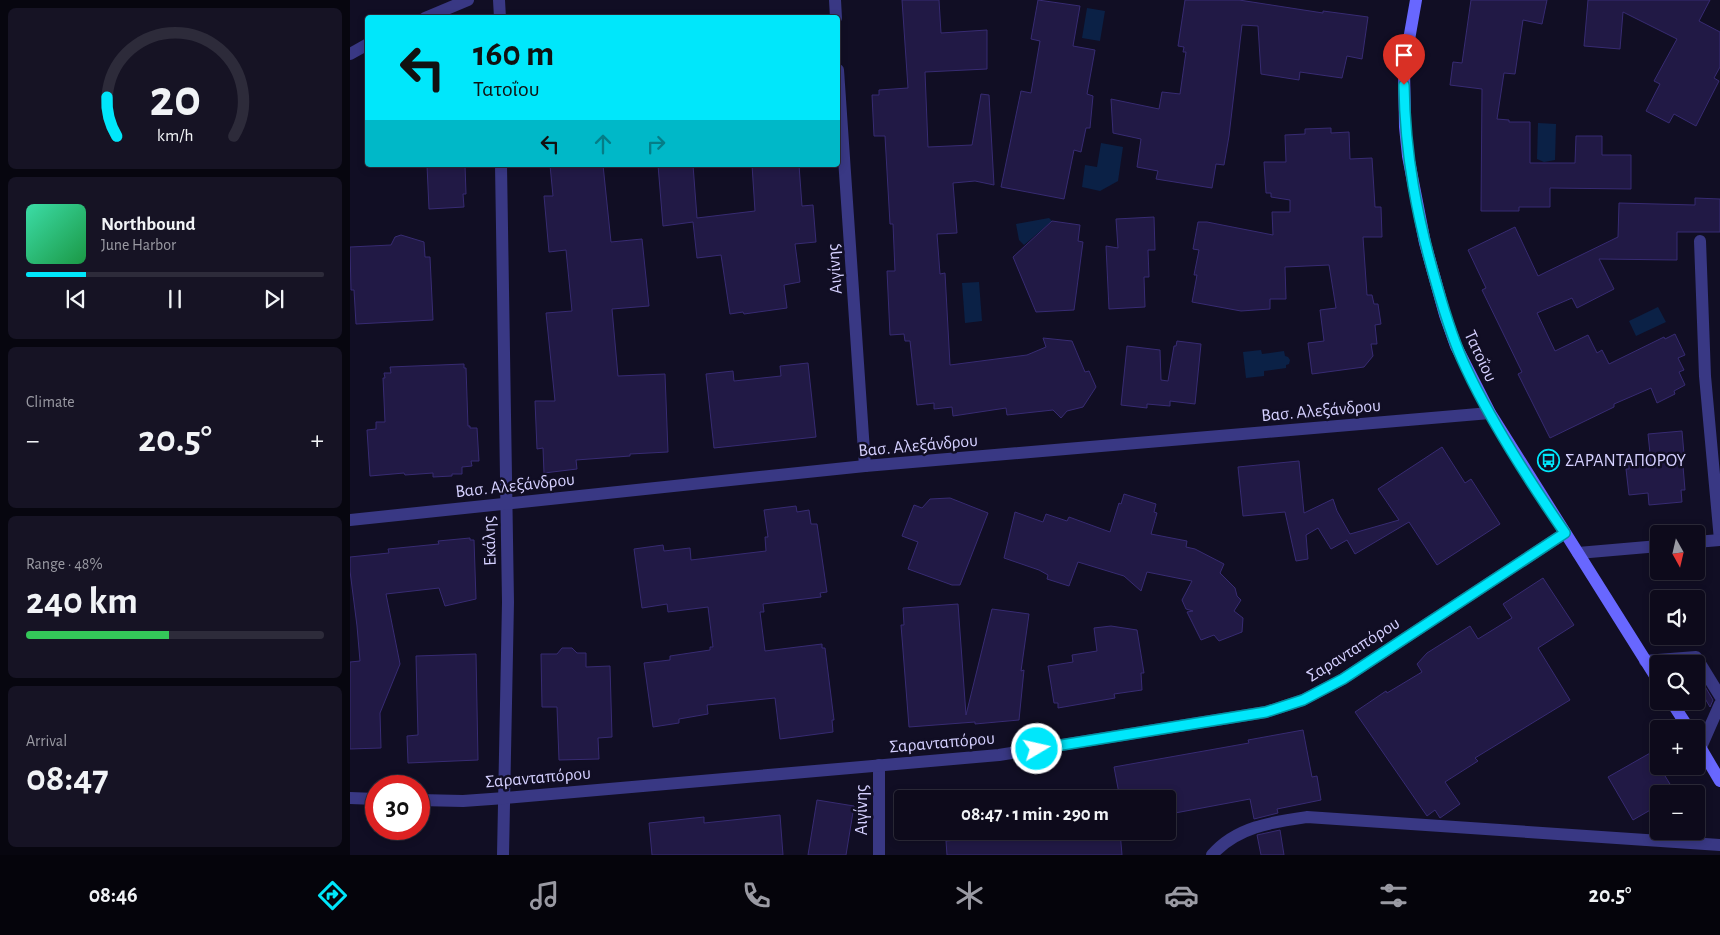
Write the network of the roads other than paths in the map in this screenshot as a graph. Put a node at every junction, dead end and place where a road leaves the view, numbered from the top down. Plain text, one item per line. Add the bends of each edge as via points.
1 (468, 0) edge
2 (500, 0) edge
3 (835, 0) edge
4 (1416, 0) edge
5 (432, 15) edge
6 (500, 15) edge
7 (836, 15) edge
8 (365, 46) edge
9 (350, 54) edge
10 (840, 100) edge
11 (501, 167) edge
12 (1700, 241) dead end
13 (1490, 414) junction
14 (864, 466) junction
15 (505, 504) junction
16 (350, 520) edge
17 (1565, 533) junction
18 (1720, 540) edge
19 (1705, 541) edge
20 (1650, 547) edge
21 (1578, 553) junction
22 (1645, 661) junction
23 (1650, 668) edge
24 (1720, 696) edge
25 (1720, 704) edge
26 (1705, 731) edge
27 (1705, 756) edge
28 (879, 765) junction
29 (1720, 781) edge
30 (350, 798) edge
31 (505, 798) junction
32 (365, 799) edge
33 (430, 800) edge
34 (1720, 845) edge
35 (503, 855) edge
36 (879, 855) edge
37 (1212, 855) edge

1 - 5 street
2 - 6 street
3 - 7 street
4 - 13 main road, Τατοΐου via 1404,68 1405,127 1413,189 1448,323 1466,370
8 - 9 street
10 - 14 street, Αιγίνης
11 - 15 street, Εκάλης
12 - 18 street via 1705,376
13 - 14 street, Βασ. Αλεξάνδρου
13 - 17 main road, Τατοΐου
14 - 15 street, Βασ. Αλεξάνδρου
15 - 16 street, Βασ. Αλεξάνδρου
15 - 31 street, Εκάλης via 508,602
17 - 21 main road, Τατοΐου
17 - 28 street, Σαρανταπόρου via 1343,679 1303,700 1266,712 998,755
18 - 19 street
20 - 21 street
21 - 22 main road, Τατοΐου
22 - 23 main road, Τατοΐου
22 - 24 street via 1696,657
25 - 26 street
27 - 29 main road
28 - 31 street, Σαρανταπόρου
28 - 36 street, Αιγίνης
30 - 32 street
31 - 33 street, Σαρανταπόρου
31 - 35 street, Εκάλης
34 - 37 street via 1308,817 1248,829 1227,840

